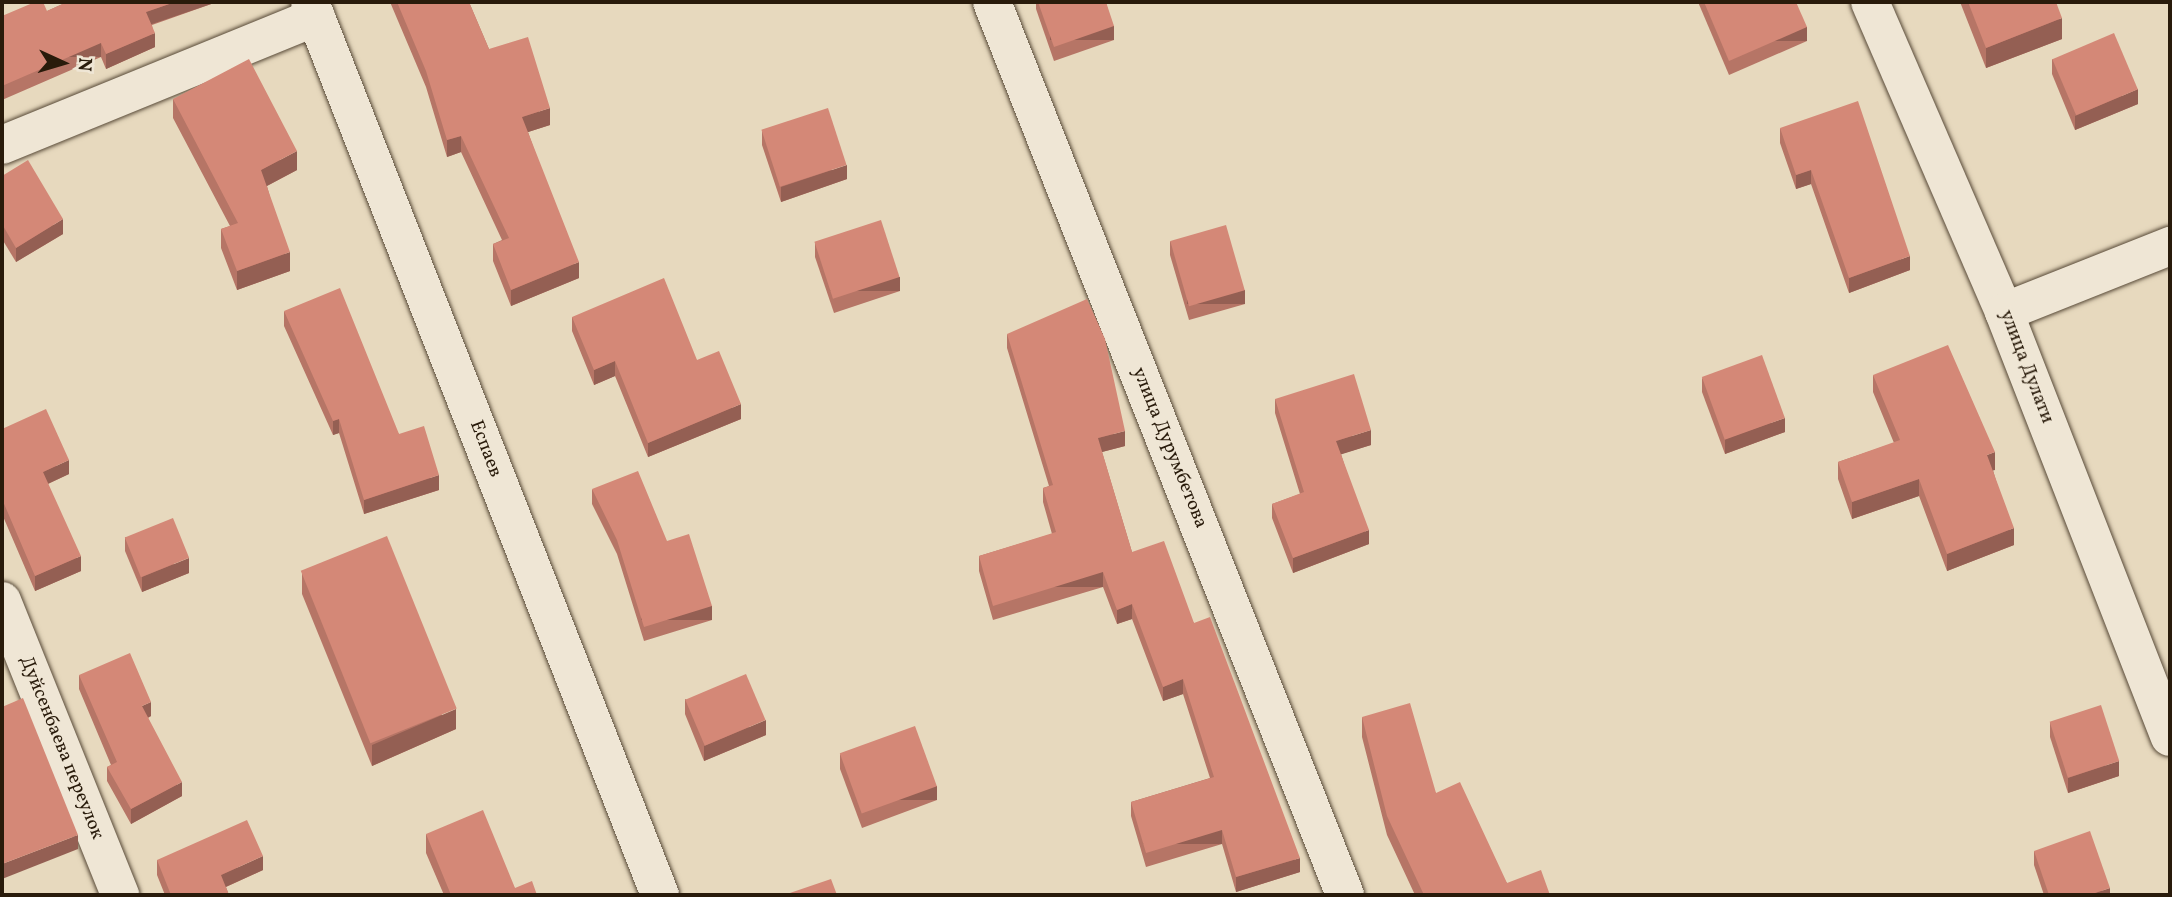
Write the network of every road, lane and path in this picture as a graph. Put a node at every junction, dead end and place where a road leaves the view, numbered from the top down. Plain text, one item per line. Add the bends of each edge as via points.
1 (992, 2) edge
2 (1870, 2) edge
3 (313, 10) edge
4 (2, 145) edge
5 (2170, 246) edge
6 (2004, 312) junction
7 (2, 601) edge
8 (2170, 737) edge
9 (120, 895) edge
10 (660, 895) edge
11 (1345, 895) edge

1 - 11 street, улица Дурумбетова
2 - 6 street, улица Дулати
3 - 4 street
3 - 10 street, Еспаев
5 - 6 street
6 - 8 street, улица Дулати
7 - 9 street, Дуйсенбаева переулок

